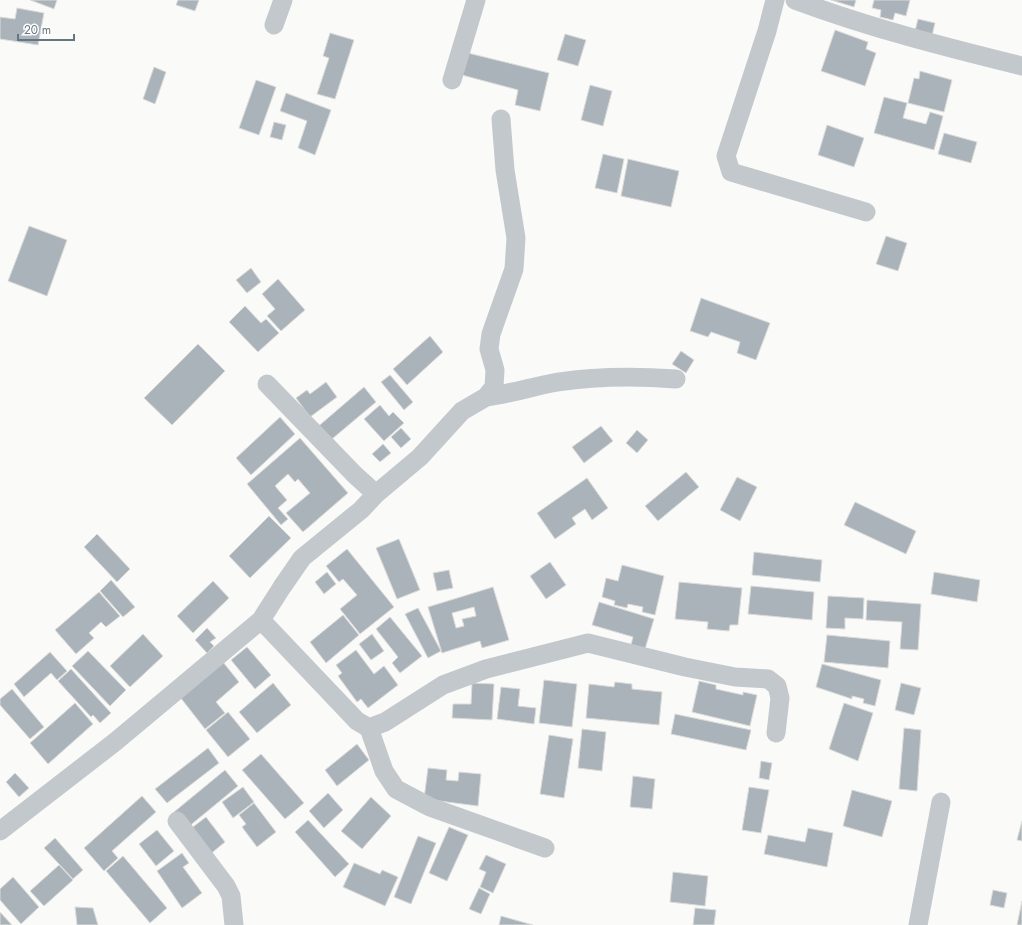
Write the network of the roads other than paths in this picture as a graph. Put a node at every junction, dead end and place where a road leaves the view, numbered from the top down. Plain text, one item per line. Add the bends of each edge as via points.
1 (283, 0) edge
2 (476, 0) edge
3 (775, 0) edge
4 (795, 0) edge
5 (274, 25) dead end
6 (1022, 66) edge
7 (452, 80) dead end
8 (501, 119) dead end
9 (866, 212) dead end
10 (676, 379) dead end
11 (266, 384) dead end
12 (486, 397) junction
13 (376, 494) junction
14 (261, 620) junction
15 (369, 728) junction
16 (776, 733) dead end
17 (941, 802) dead end
18 (176, 821) dead end
19 (0, 831) edge
20 (545, 848) dead end
21 (234, 925) edge
22 (918, 925) edge

1 - 5 street
2 - 7 street
3 - 9 street via 726,156 731,172
4 - 6 street via 846,19 920,41
8 - 12 street via 505,170 516,238 514,270 491,334 489,349 495,370 494,387
10 - 12 street via 602,377 556,382 510,394
11 - 13 street
12 - 13 street via 462,411 420,457
13 - 14 street via 361,510 302,558
14 - 15 street via 357,721
14 - 19 street via 115,742
15 - 16 street via 385,722 443,685 486,669 588,643 735,678 768,679 777,686 780,698
15 - 20 street via 384,771 396,789 430,807
17 - 22 street
18 - 21 street via 226,886 231,896

